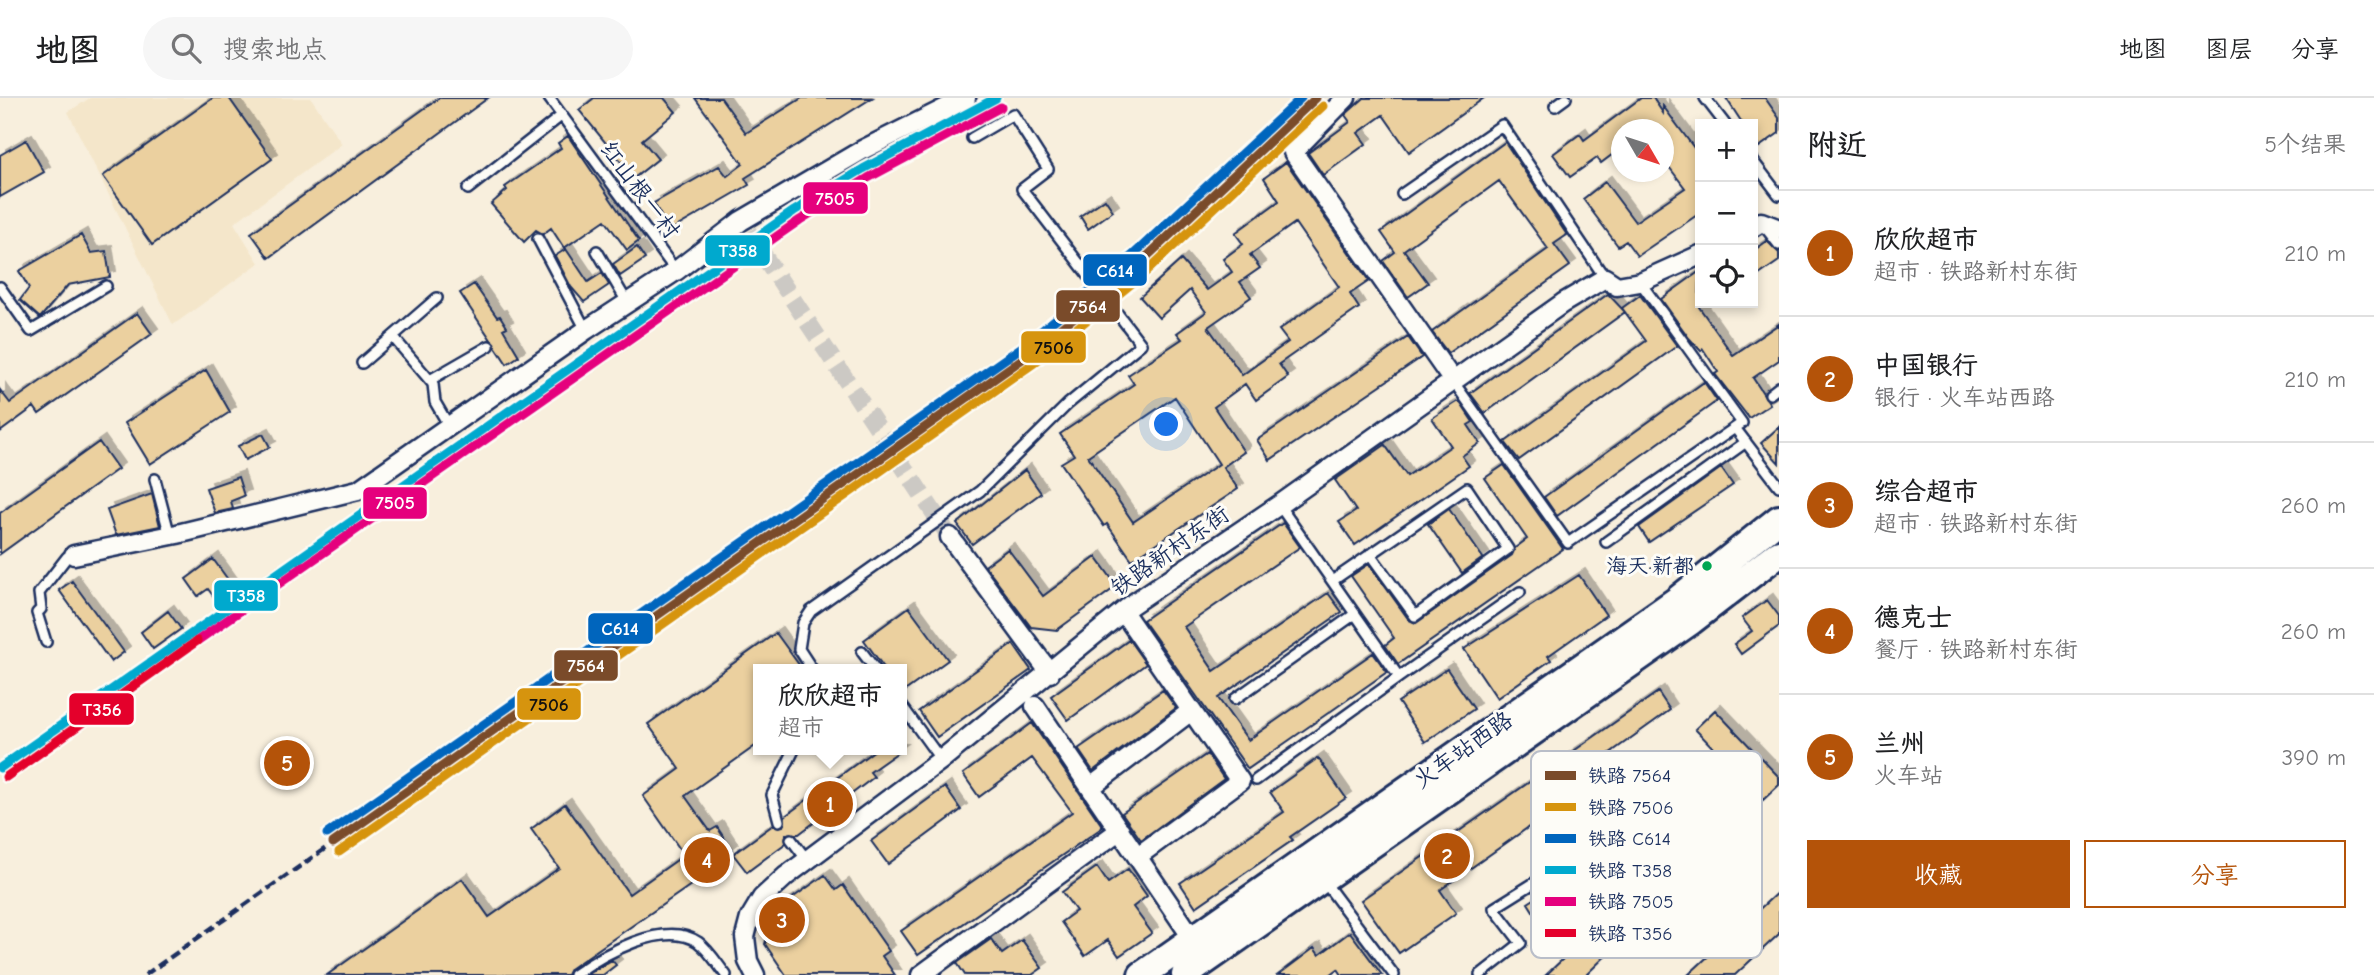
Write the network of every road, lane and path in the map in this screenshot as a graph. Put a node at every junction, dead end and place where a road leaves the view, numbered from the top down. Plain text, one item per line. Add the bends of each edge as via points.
1 (549, 98) edge
2 (965, 98) edge
3 (1346, 98) edge
4 (1566, 98) edge
5 (1706, 98) edge
6 (1555, 106) dead end
7 (561, 116) junction
8 (1721, 119) edge
9 (972, 138) dead end
10 (1758, 168) edge
11 (468, 189) dead end
12 (1402, 194) dead end
13 (1779, 195) edge
14 (1758, 224) edge
15 (1758, 225) edge
16 (1779, 229) edge
17 (538, 239) dead end
18 (1779, 245) edge
19 (597, 251) dead end
20 (1695, 256) edge
21 (676, 271) junction
22 (1605, 278) junction
23 (1640, 282) junction
24 (106, 286) dead end
25 (0, 288) edge
26 (437, 298) dead end
27 (627, 302) junction
28 (586, 330) junction
29 (393, 337) junction
30 (489, 345) dead end
31 (362, 363) dead end
32 (429, 380) junction
33 (1453, 381) junction
34 (1779, 387) edge
35 (1770, 394) dead end
36 (450, 428) junction
37 (1735, 428) junction
38 (1746, 442) junction
39 (155, 479) dead end
40 (1779, 486) edge
41 (1279, 505) junction
42 (1779, 519) edge
43 (170, 536) junction
44 (950, 537) tunnel mouth
45 (1606, 542) dead end
46 (1773, 552) edge
47 (1370, 554) junction
48 (74, 555) joint
49 (1332, 581) junction
50 (1521, 592) dead end
51 (1124, 613) junction
52 (1356, 614) junction
53 (47, 642) dead end
54 (862, 652) dead end
55 (809, 664) edge
56 (871, 664) edge
57 (1050, 673) junction
58 (1399, 677) junction
59 (1235, 699) dead end
60 (1035, 706) dead end
61 (1191, 711) junction
62 (907, 713) edge
63 (792, 755) edge
64 (941, 760) junction
65 (1256, 780) dead end
66 (1091, 788) junction
67 (779, 821) dead end
68 (1120, 830) junction
69 (791, 839) dead end
70 (1138, 856) junction
71 (807, 860) junction
72 (1322, 879) junction
73 (1531, 885) edge
74 (1193, 939) junction
75 (574, 975) edge
76 (726, 975) edge
77 (755, 975) edge
78 (921, 975) edge
79 (1142, 975) edge
80 (1185, 975) edge
81 (1394, 975) edge
82 (1480, 975) edge

1 - 7 lane, 红山根一村
2 - 21 street via 864,149
3 - 33 street via 1293,152
4 - 6 lane
5 - 8 lane
7 - 11 lane
7 - 21 lane, 红山根一村
9 - 55 lane via 1013,114 1048,169 1021,189 1140,344 1068,404 980,491 811,611 799,636 799,649
10 - 13 lane
12 - 22 lane via 1503,125
14 - 16 street
15 - 18 lane
17 - 28 lane
19 - 27 lane
20 - 23 street
21 - 27 street
22 - 23 street via 1617,286
22 - 33 street, 铁路新村东街
23 - 37 lane via 1742,423
24 - 25 lane via 31,331
26 - 29 lane
27 - 28 street
28 - 36 street
29 - 31 lane
29 - 32 lane
30 - 32 lane
32 - 36 lane
33 - 37 lane via 1568,543
33 - 41 street, 铁路新村东街
34 - 35 lane
36 - 43 street via 358,490
37 - 38 lane
38 - 40 lane
38 - 45 lane
39 - 43 lane
41 - 49 lane
41 - 51 street, 铁路新村东街
42 - 46 main road, 火车站西路
43 - 48 street
44 - 57 street
46 - 72 main road, 火车站西路 via 1680,628
46 - 74 main road, 火车站西路 via 1676,601
47 - 47 lane via 1467,488 1508,549 1415,616
47 - 49 lane
48 - 53 lane via 67,557 39,593 41,609 37,613
49 - 52 lane
50 - 58 lane
51 - 57 street, 铁路新村东街
51 - 61 street
52 - 58 lane
52 - 59 lane
54 - 56 lane
57 - 64 street, 铁路新村东街
58 - 65 lane
60 - 66 street
61 - 66 street
61 - 70 street via 1240,781
62 - 64 lane
63 - 67 lane via 772,795
64 - 71 street, 铁路新村东街
66 - 68 street
68 - 70 street
68 - 78 street
69 - 71 lane
70 - 74 street
71 - 77 street, 铁路新村东街 via 762,898 750,918 745,937
72 - 80 main road, 火车站西路
72 - 81 lane
73 - 82 lane via 1494,908 1521,943
74 - 79 main road, 火车站西路
75 - 76 lane via 607,952 672,933 698,942

